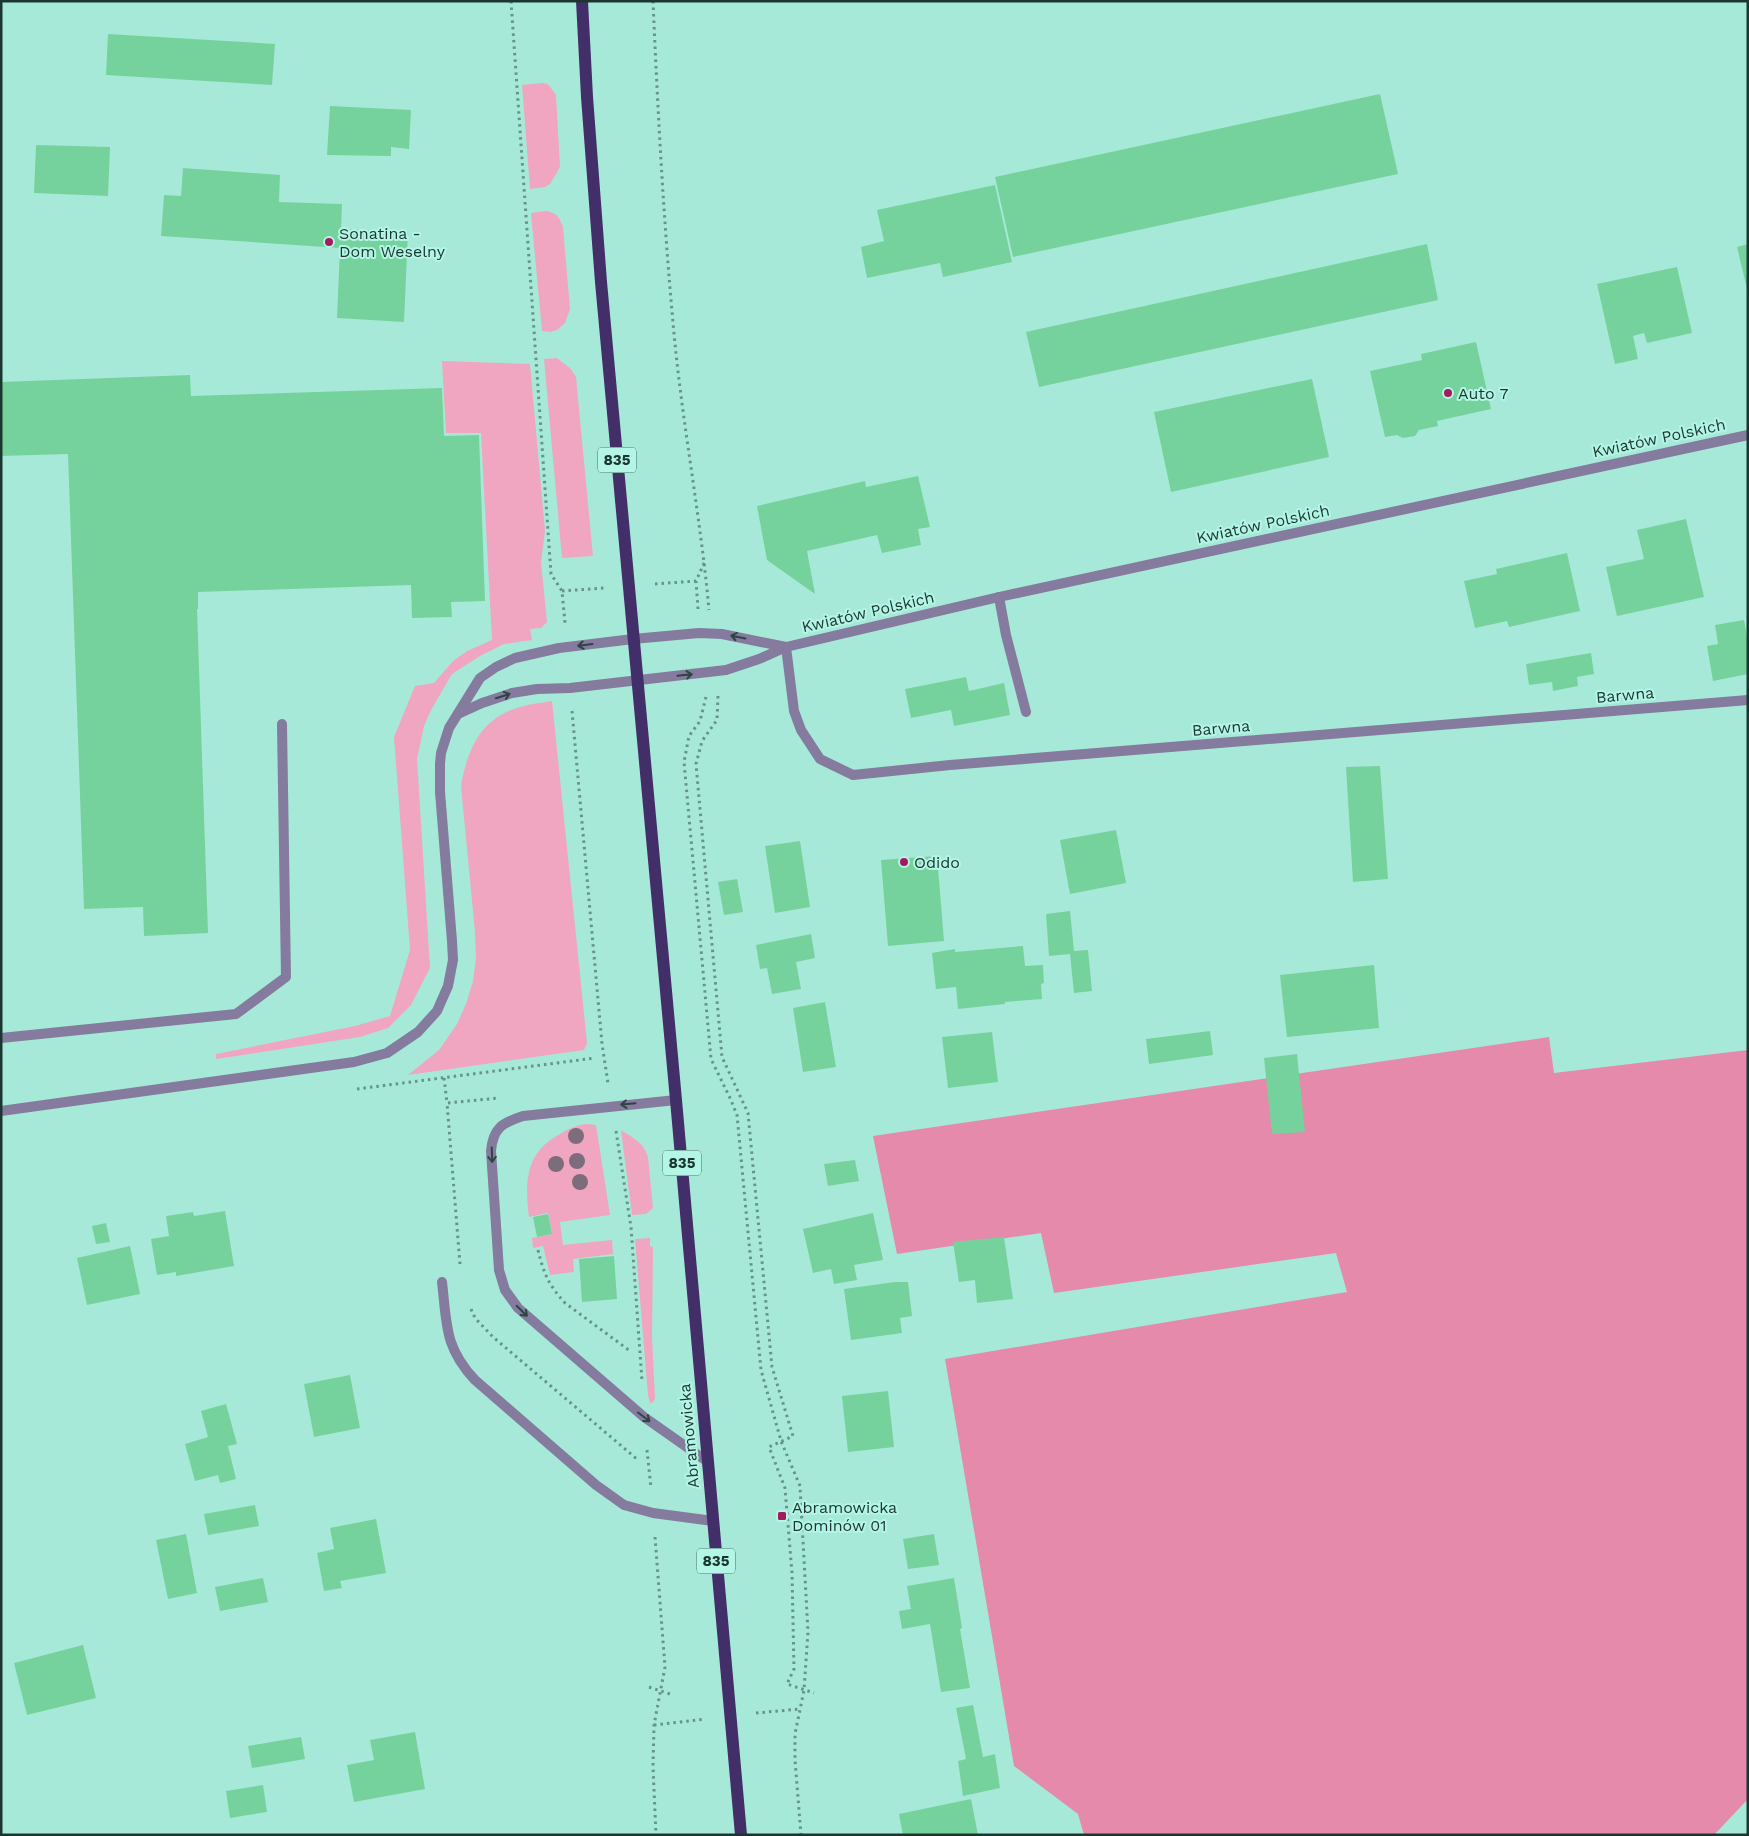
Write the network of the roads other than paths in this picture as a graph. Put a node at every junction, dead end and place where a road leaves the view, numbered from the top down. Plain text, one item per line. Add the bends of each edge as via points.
1 (582, 1) edge
2 (1748, 434) edge
3 (999, 597) junction
4 (633, 639) junction
5 (786, 647) junction
6 (637, 681) junction
7 (1748, 700) edge
8 (1026, 712) dead end
9 (458, 714) junction
10 (282, 724) dead end
11 (1, 1038) edge
12 (676, 1100) junction
13 (1, 1111) edge
14 (442, 1282) dead end
15 (708, 1462) junction
16 (713, 1521) junction
17 (741, 1835) edge

1 - 4 main road, 835 via 595,206
2 - 3 street, Kwiatów Polskich
3 - 5 street, Kwiatów Polskich
3 - 8 street
5 -> 4 street, Kwiatów Polskich via 722,634
4 - 6 main road, 835
4 -> 9 street, Kwiatów Polskich via 559,648 515,658 480,678
6 -> 5 street, Kwiatów Polskich via 726,670
5 - 7 street, Barwna via 794,711 801,730 820,759 853,775
9 -> 6 street, Kwiatów Polskich via 482,702 537,689
6 - 12 main road, Abramowicka / 835
9 - 13 street, Kwiatów Polskich via 444,740 439,781 453,960 443,999 430,1021 418,1032 387,1053 354,1062
10 - 11 street via 286,977 236,1014
12 - 15 main road, Abramowicka / 835
12 -> 15 street via 523,1116 498,1128 492,1137 491,1151 499,1270 505,1290 518,1308 644,1417
14 - 16 street via 447,1330 453,1350 475,1380 596,1485 624,1505 653,1513
15 - 16 main road, Abramowicka / 835
16 - 17 main road, Abramowicka / 835

